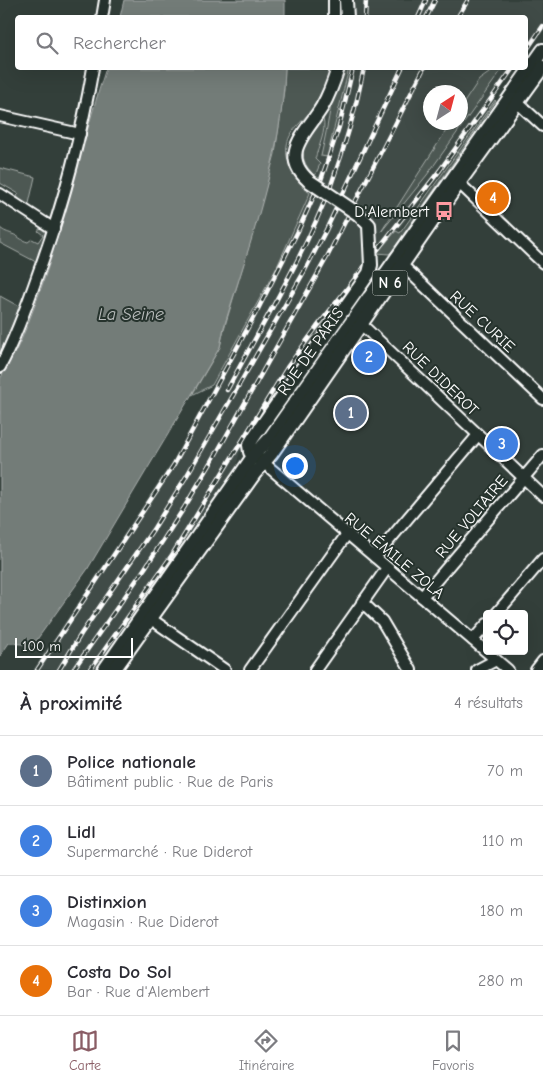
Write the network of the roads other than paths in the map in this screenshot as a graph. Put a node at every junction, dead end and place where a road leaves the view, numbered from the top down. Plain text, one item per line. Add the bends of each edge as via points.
1 (105, 0) edge
2 (334, 0) edge
3 (102, 15) edge
4 (334, 15) edge
5 (543, 50) edge
6 (543, 67) edge
7 (93, 70) edge
8 (337, 70) edge
9 (520, 84) junction
10 (504, 103) junction
11 (518, 103) junction
12 (0, 116) edge
13 (543, 126) edge
14 (80, 134) junction
15 (459, 184) junction
16 (0, 194) edge
17 (54, 229) junction
18 (543, 263) edge
19 (402, 265) junction
20 (361, 324) junction
21 (0, 367) edge
22 (543, 398) edge
23 (478, 435) junction
24 (543, 455) edge
25 (259, 459) junction
26 (524, 477) junction
27 (543, 496) edge
28 (347, 534) junction
29 (374, 557) junction
30 (543, 558) edge
31 (387, 568) junction
32 (422, 597) junction
33 (362, 602) junction
34 (499, 610) edge
35 (151, 619) junction
36 (483, 629) edge
37 (473, 640) junction
38 (496, 660) junction
39 (543, 661) edge
40 (104, 670) edge
41 (114, 670) edge
42 (225, 670) edge
43 (250, 670) edge
44 (315, 670) edge
45 (411, 670) edge
46 (477, 670) edge
47 (508, 670) edge
48 (536, 670) edge

1 - 3 street
2 - 4 street
5 - 9 main road, RUE DE PARIS / N 6
6 - 11 main road, RUE DE PARIS / N 6
7 - 14 street
8 - 25 main road, bridge via 325,102 296,145 295,156 302,174 309,181 369,225 372,265 253,438 250,452
9 - 10 main road, RUE DE PARIS / N 6
9 - 11 main road, N 6
10 - 11 street
10 - 25 main road, RUE DE PARIS / N 6 via 269,439
11 - 13 street
11 - 15 main road, RUE DE PARIS / N 6
12 - 14 street
14 - 17 street
15 - 18 street
15 - 19 main road, RUE DE PARIS / N 6
16 - 17 street
17 - 21 street via 31,295
19 - 20 main road, RUE DE PARIS / N 6
19 - 22 street, RUE CURIE
20 - 23 street, RUE DIDEROT
20 - 25 main road, RUE DE PARIS / N 6 via 272,453
23 - 26 street, RUE DIDEROT
23 - 29 street
24 - 26 street, RUE VOLTAIRE
25 - 28 street, RUE ÉMILE ZOLA
25 - 35 main road, RUE DE PARIS / N 6
25 - 40 main road, RUE DE PARIS / N 6
26 - 27 street, RUE DIDEROT
26 - 32 street, RUE VOLTAIRE
28 - 29 street, RUE ÉMILE ZOLA
28 - 43 street
29 - 31 street, RUE ÉMILE ZOLA
30 - 34 street
31 - 32 street, RUE ÉMILE ZOLA
31 - 33 street
32 - 37 street, RUE ÉMILE ZOLA
33 - 44 street
33 - 45 street via 382,621
35 - 41 main road, RUE DE PARIS / N 6
35 - 42 street
36 - 37 street
37 - 38 street, RUE ÉMILE ZOLA
38 - 46 street
38 - 47 street, RUE ÉMILE ZOLA
39 - 48 street

